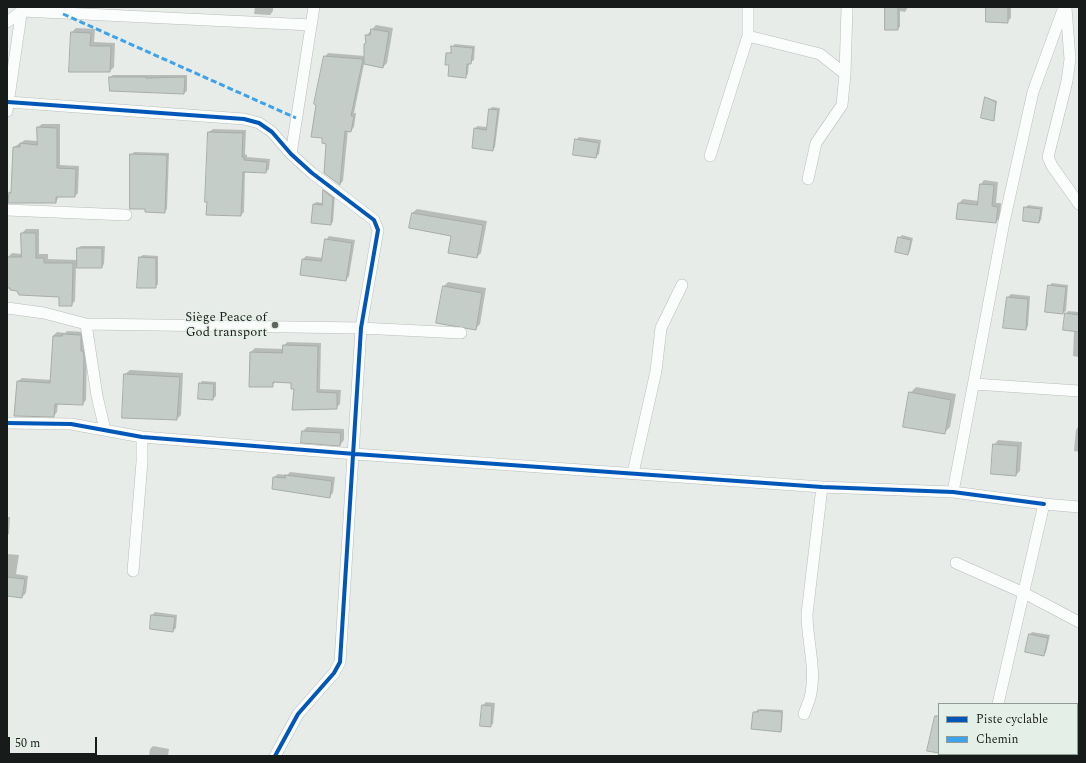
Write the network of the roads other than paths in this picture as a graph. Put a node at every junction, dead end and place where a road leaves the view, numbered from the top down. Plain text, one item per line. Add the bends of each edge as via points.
1 (314, 7) edge
2 (748, 7) edge
3 (847, 7) edge
4 (1065, 7) edge
5 (22, 9) edge
6 (7, 22) edge
7 (311, 25) junction
8 (748, 36) junction
9 (1074, 60) edge
10 (845, 74) junction
11 (8, 106) edge
12 (291, 154) junction
13 (710, 156) dead end
14 (808, 179) dead end
15 (1079, 204) edge
16 (7, 210) edge
17 (126, 215) dead end
18 (682, 285) dead end
19 (7, 308) edge
20 (86, 324) junction
21 (361, 328) junction
22 (461, 333) dead end
23 (974, 384) junction
24 (1079, 391) edge
25 (7, 423) edge
26 (105, 430) junction
27 (142, 437) junction
28 (355, 454) junction
29 (633, 473) junction
30 (822, 487) junction
31 (953, 492) junction
32 (1044, 504) junction
33 (1079, 508) edge
34 (956, 563) dead end
35 (133, 571) dead end
36 (1024, 593) junction
37 (1079, 622) edge
38 (998, 703) edge
39 (804, 714) dead end
40 (274, 756) edge

1 - 7 street
2 - 8 street
3 - 10 street
4 - 9 street
4 - 23 street via 1033,92 1004,222
5 - 6 street
5 - 7 street
5 - 11 street
7 - 12 street
8 - 10 street via 820,54
8 - 13 street
9 - 15 street via 1048,157
10 - 14 street via 842,105 816,143
11 - 12 street via 244,119 259,123 272,132
12 - 21 street via 374,220 378,230
16 - 17 street
18 - 29 street via 660,328 656,371
19 - 20 street
20 - 21 street
20 - 26 street
21 - 22 street
21 - 28 street
23 - 24 street
23 - 31 street
25 - 26 street via 71,424
26 - 27 street
27 - 28 street
27 - 35 street
28 - 29 street
28 - 40 street via 340,662 334,674 298,714
29 - 30 street
30 - 31 street
30 - 39 street via 807,614 811,694
31 - 32 street
32 - 33 street
32 - 36 street
34 - 36 street
36 - 37 street
36 - 38 street

